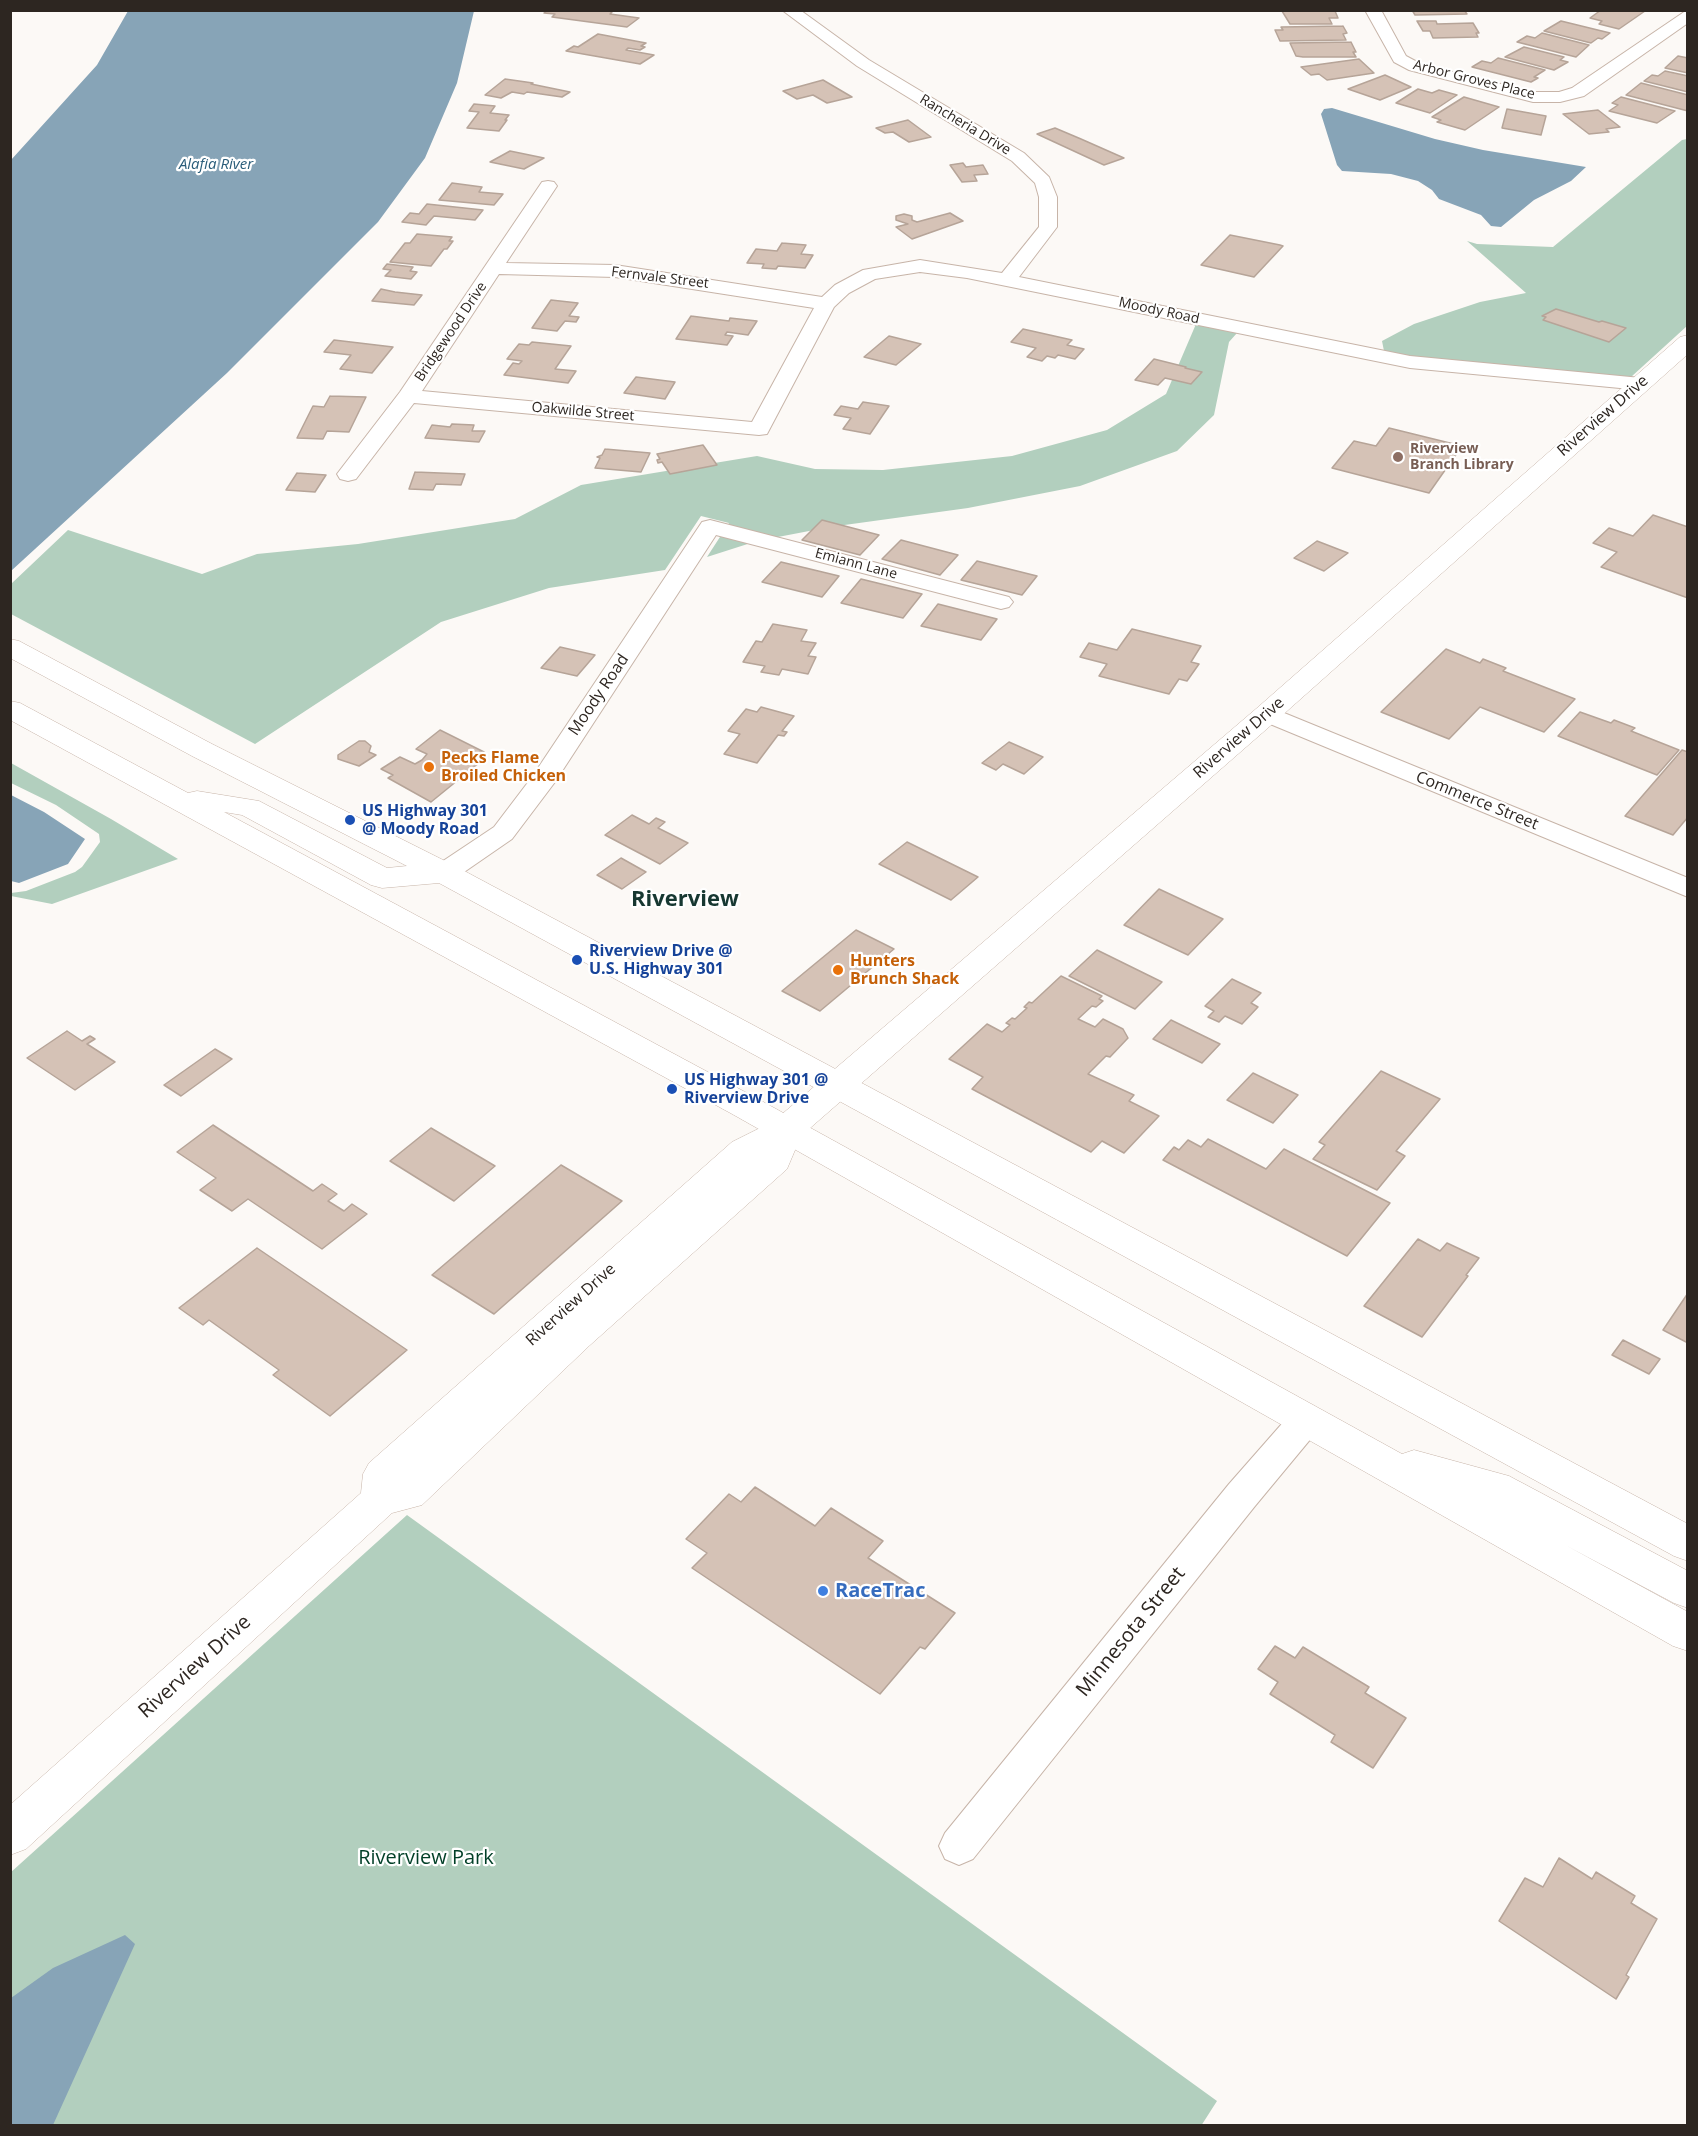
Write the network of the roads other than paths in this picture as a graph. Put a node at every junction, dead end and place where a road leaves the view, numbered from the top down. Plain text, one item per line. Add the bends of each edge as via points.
1 (789, 10) edge
2 (1373, 10) edge
3 (1688, 15) edge
4 (548, 186) dead end
5 (493, 268) junction
6 (1007, 280) junction
7 (826, 304) junction
8 (1688, 342) edge
9 (1641, 384) junction
10 (408, 396) junction
11 (759, 429) joint
12 (348, 474) dead end
13 (710, 526) joint
14 (1001, 602) dead end
15 (10, 647) edge
16 (10, 709) edge
17 (1267, 714) junction
18 (175, 797) junction
19 (444, 873) junction
20 (1688, 888) edge
21 (839, 1084) junction
22 (786, 1130) junction
23 (1306, 1420) junction
24 (1369, 1455) junction
25 (1688, 1544) edge
26 (1688, 1591) edge
27 (1688, 1633) edge
28 (10, 1834) edge
29 (959, 1846) dead end

1 - 6 street, Rancheria Drive via 864,63 1017,157 1042,181 1048,197 1048,227
2 - 3 street, Arbor Groves Place via 1400,60 1533,97 1578,92
4 - 5 street, Bridgewood Drive
5 - 7 street, Fernvale Street via 615,271
5 - 10 street, Bridgewood Drive
6 - 7 street, Moody Road via 920,266 870,274 842,289
6 - 9 street, Moody Road via 1410,362
7 - 11 street, Moody Road
8 - 9 main road, Riverview Drive
9 - 17 main road, Riverview Drive
10 - 11 street, Oakwilde Street
10 - 12 street, Bridgewood Drive
13 - 14 street, Emiann Lane
13 - 19 street, Moody Road via 548,772 503,833
15 - 19 main road
16 - 18 main road
17 - 20 street, Commerce Street
17 - 21 main road, Riverview Drive
18 - 19 main road via 249,807 382,878
18 - 22 main road
19 - 21 main road
21 - 22 main road, Riverview Drive
21 - 25 main road
22 - 23 main road
22 - 28 main road, Riverview Drive via 770,1165 582,1330 408,1492 381,1500
23 - 24 main road
23 - 29 street, Minnesota Street
24 - 26 main road via 1495,1487
24 - 27 main road

